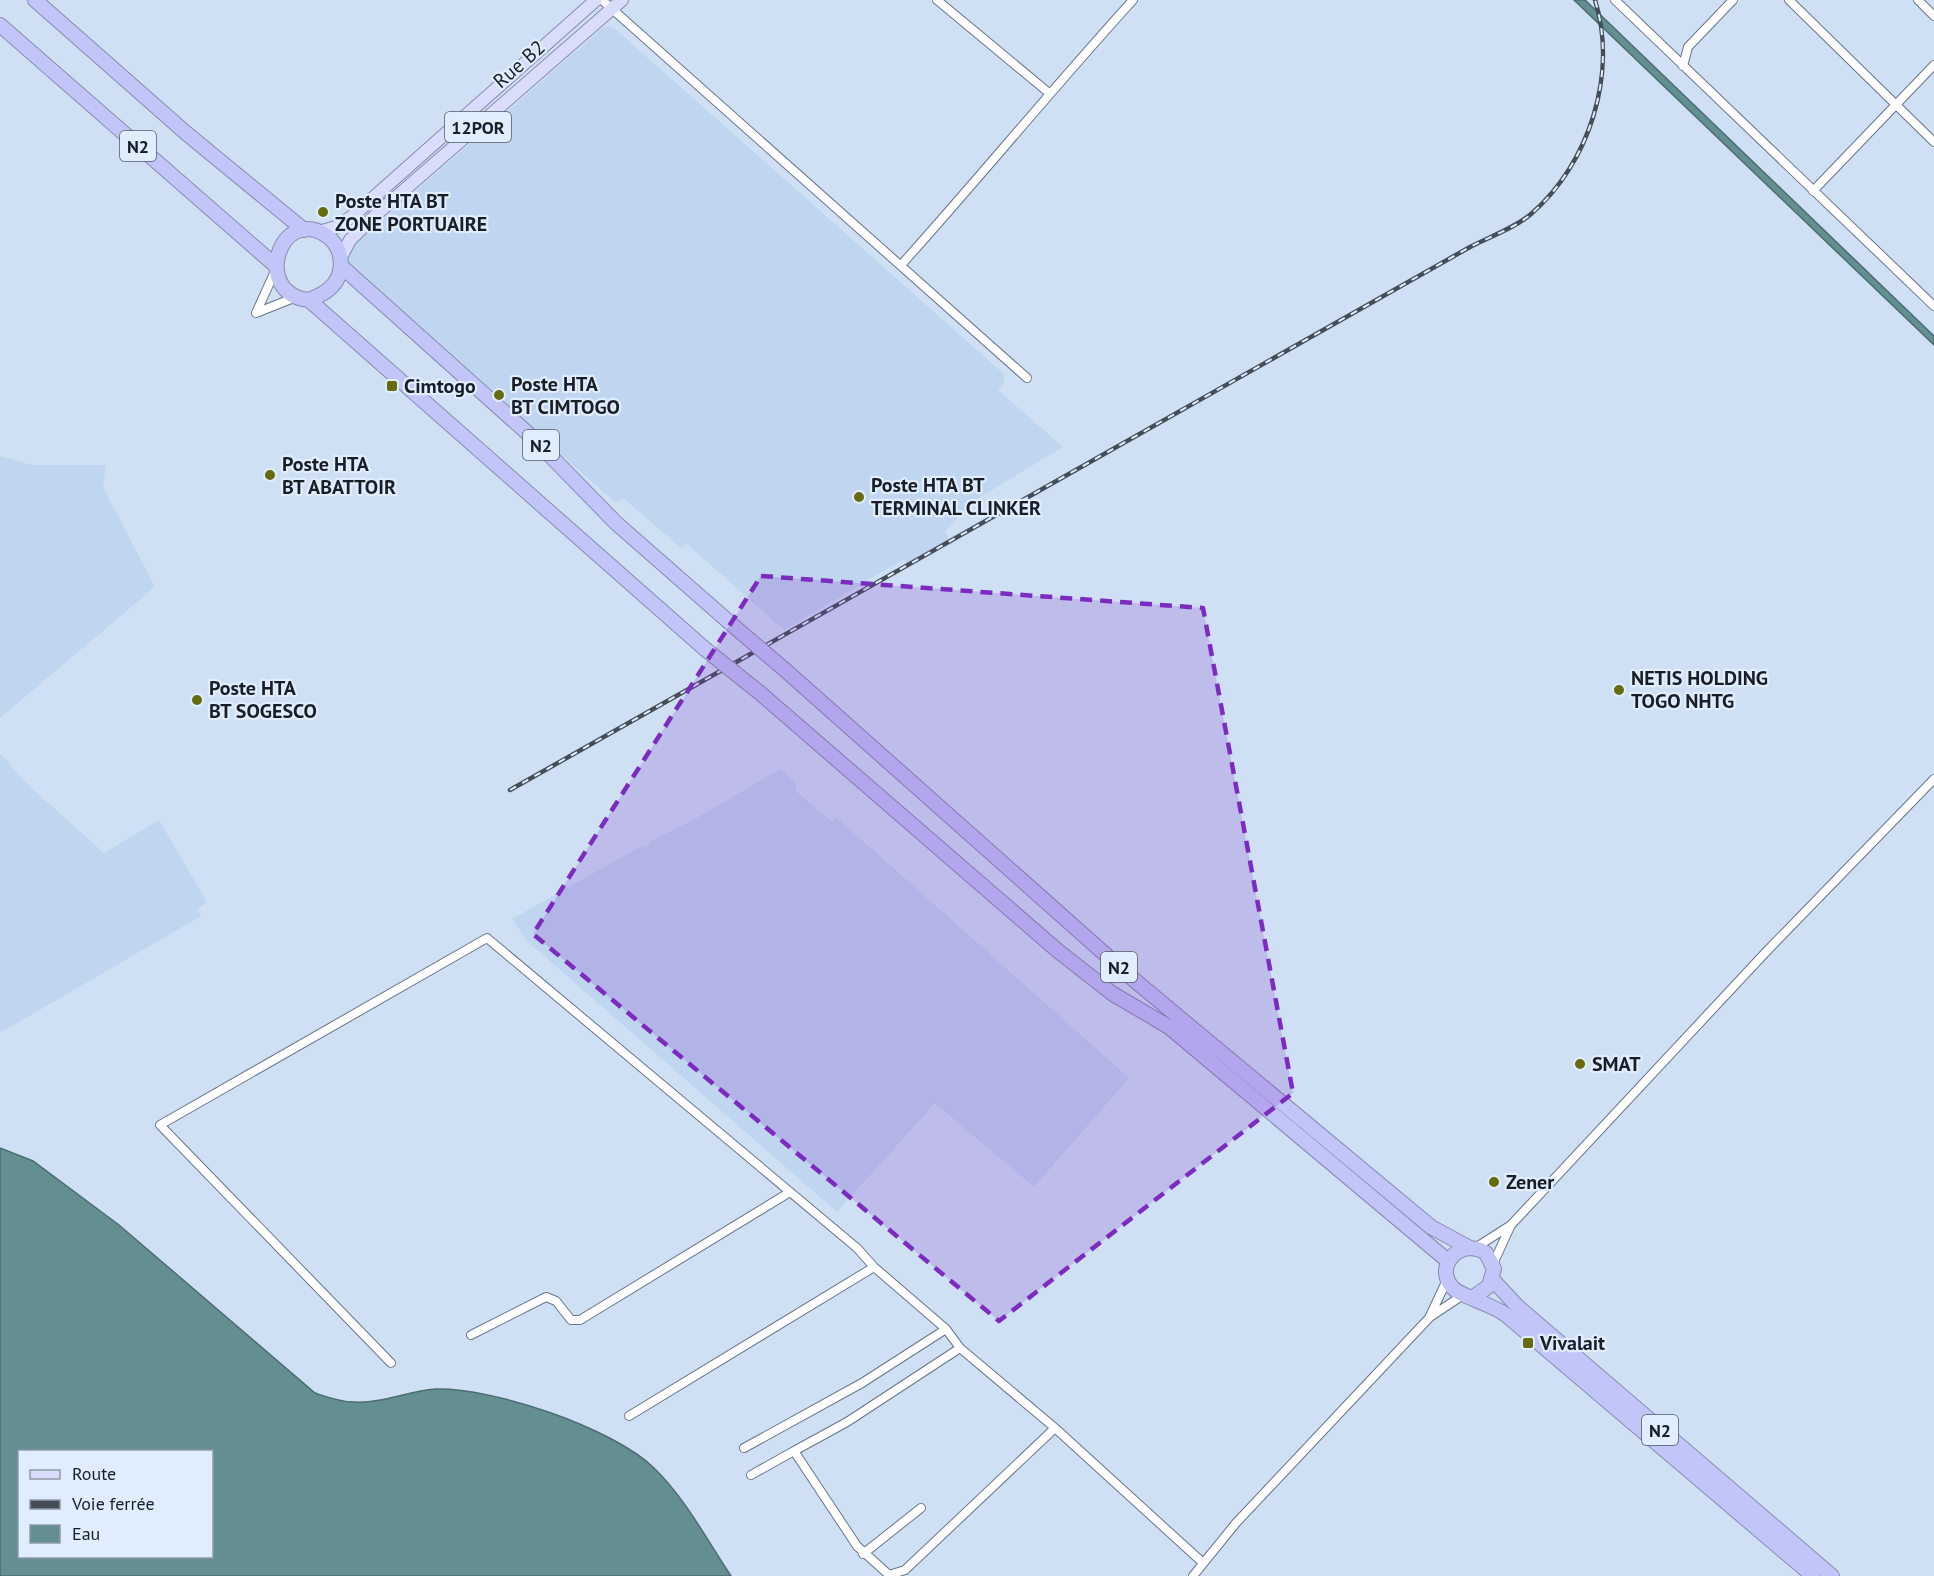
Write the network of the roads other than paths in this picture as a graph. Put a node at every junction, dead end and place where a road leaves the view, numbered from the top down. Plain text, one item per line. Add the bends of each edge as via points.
1 (35, 0) edge
2 (596, 0) edge
3 (602, 0) edge
4 (622, 0) edge
5 (937, 0) edge
6 (1132, 0) edge
7 (1615, 0) edge
8 (1733, 0) edge
9 (1789, 0) edge
10 (1918, 0) edge
11 (612, 9) junction
12 (1934, 16) edge
13 (0, 25) edge
14 (1934, 65) edge
15 (1683, 66) junction
16 (1049, 93) junction
17 (1898, 105) junction
18 (1934, 142) edge
19 (1813, 191) junction
20 (304, 230) junction
21 (319, 232) junction
22 (341, 262) junction
23 (902, 264) junction
24 (276, 268) junction
25 (303, 298) junction
26 (1934, 306) edge
27 (1027, 378) dead end
28 (1934, 779) edge
29 (790, 1192) junction
30 (1511, 1225) junction
31 (1472, 1247) junction
32 (1448, 1261) junction
33 (1493, 1264) junction
34 (874, 1266) junction
35 (1492, 1279) junction
36 (1448, 1280) junction
37 (1467, 1296) junction
38 (1430, 1317) junction
39 (946, 1329) junction
40 (471, 1335) dead end
41 (960, 1348) junction
42 (391, 1363) dead end
43 (629, 1416) dead end
44 (1055, 1428) junction
45 (744, 1449) dead end
46 (794, 1451) junction
47 (751, 1475) dead end
48 (921, 1508) dead end
49 (864, 1554) junction
50 (1202, 1562) junction
51 (1193, 1576) edge
52 (1813, 1576) edge
53 (1832, 1576) edge

1 - 20 highway, N2 via 186,134
2 - 21 main road, Rue B2 / 12POR via 356,213 339,226
3 - 11 street
4 - 11 main road, Rue B2 / 12POR
5 - 16 street
6 - 16 street
7 - 15 street
8 - 15 street via 1688,47
9 - 17 street
10 - 12 street
11 - 22 main road, Rue B2 / 12POR via 350,240
11 - 23 street
13 - 24 highway, N2
14 - 17 street
15 - 19 street
16 - 23 street via 988,169
17 - 18 street
17 - 19 street
19 - 26 street
20 - 21 highway
20 - 24 highway via 283,242
21 - 22 highway, N2 via 335,244
22 - 25 highway via 330,289
22 - 31 highway, N2, bridge via 533,438 616,523 1142,986 1431,1227
23 - 27 street
24 - 25 highway, N2 via 285,287
24 - 25 street via 256,314
25 - 32 highway, N2, bridge via 1058,951 1113,994 1169,1027
28 - 30 street
29 - 34 street
29 - 40 street via 580,1320 571,1320 556,1301 546,1297
29 - 42 street via 487,938 160,1125
30 - 31 street
30 - 33 street
31 - 32 highway via 1456,1251
31 - 33 highway via 1486,1253
32 - 36 highway
33 - 35 highway
34 - 39 street
34 - 43 street
35 - 37 highway via 1485,1291
35 - 53 highway, N2 via 1516,1306
36 - 37 highway via 1453,1289
36 - 38 street
37 - 38 street
37 - 52 highway, N2 via 1506,1315
38 - 50 street
39 - 41 street
39 - 45 street via 862,1383
41 - 44 street
41 - 46 street via 847,1422
44 - 49 street via 905,1570 889,1575
44 - 50 street
46 - 47 street
46 - 49 street
48 - 49 street
50 - 51 street

